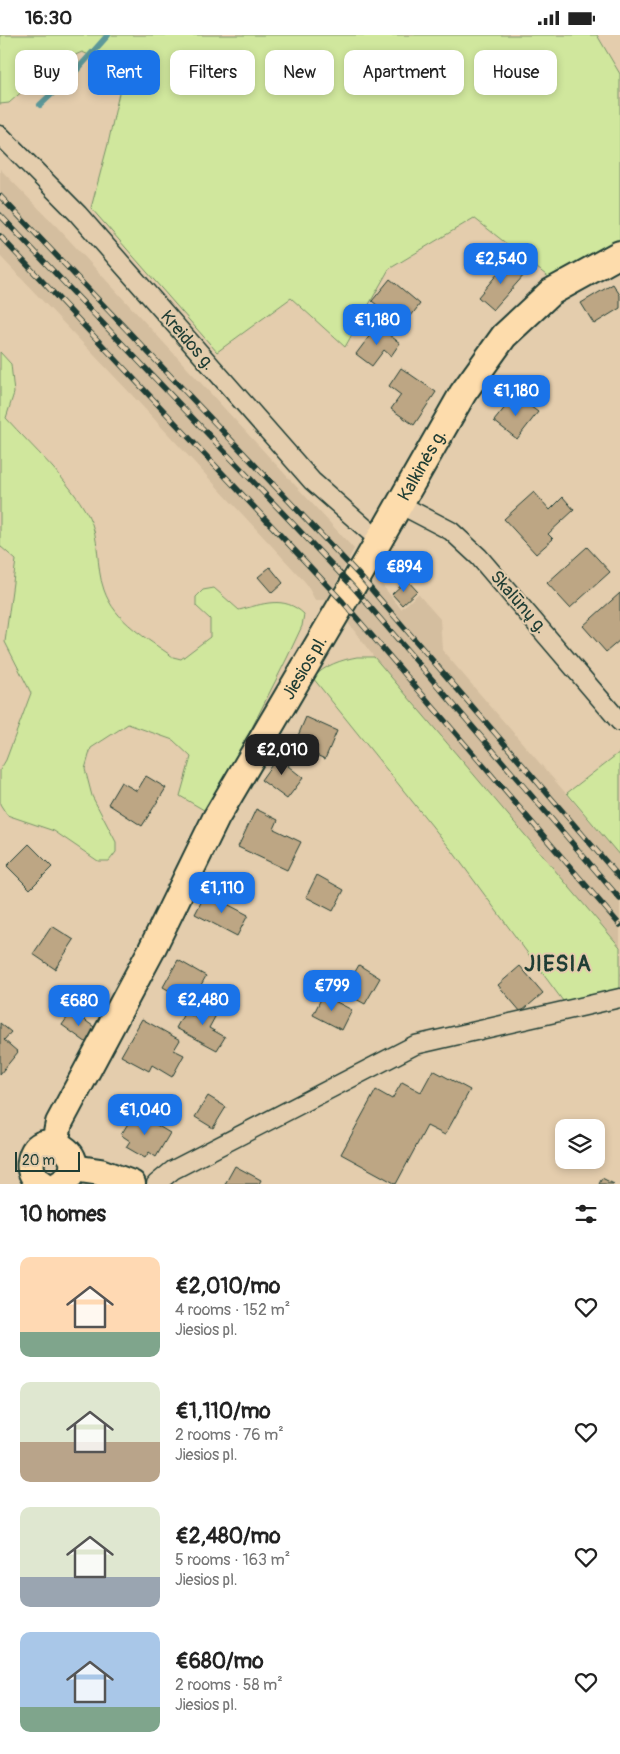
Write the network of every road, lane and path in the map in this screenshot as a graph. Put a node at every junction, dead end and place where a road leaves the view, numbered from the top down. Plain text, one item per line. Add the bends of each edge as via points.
1 (0, 135) edge
2 (620, 254) edge
3 (399, 504) junction
4 (379, 540) junction
5 (620, 722) edge
6 (620, 998) edge
7 (55, 1143) junction
8 (66, 1176) edge
9 (31, 1181) edge
10 (132, 1184) edge
11 (156, 1184) edge

1 - 4 street, Kreidos g. via 78,214 312,481
2 - 3 main road, Kalkinės g. via 551,292 504,336 463,393
3 - 4 main road, Kalkinės g.
3 - 5 street, Skalūnų g. via 451,531 480,557
4 - 7 main road, Jiesios pl. via 216,817 152,951 59,1123
6 - 11 street via 415,1045 207,1153
7 - 8 main road via 71,1155
7 - 9 main road via 42,1146 32,1155
8 - 10 main road via 100,1172

